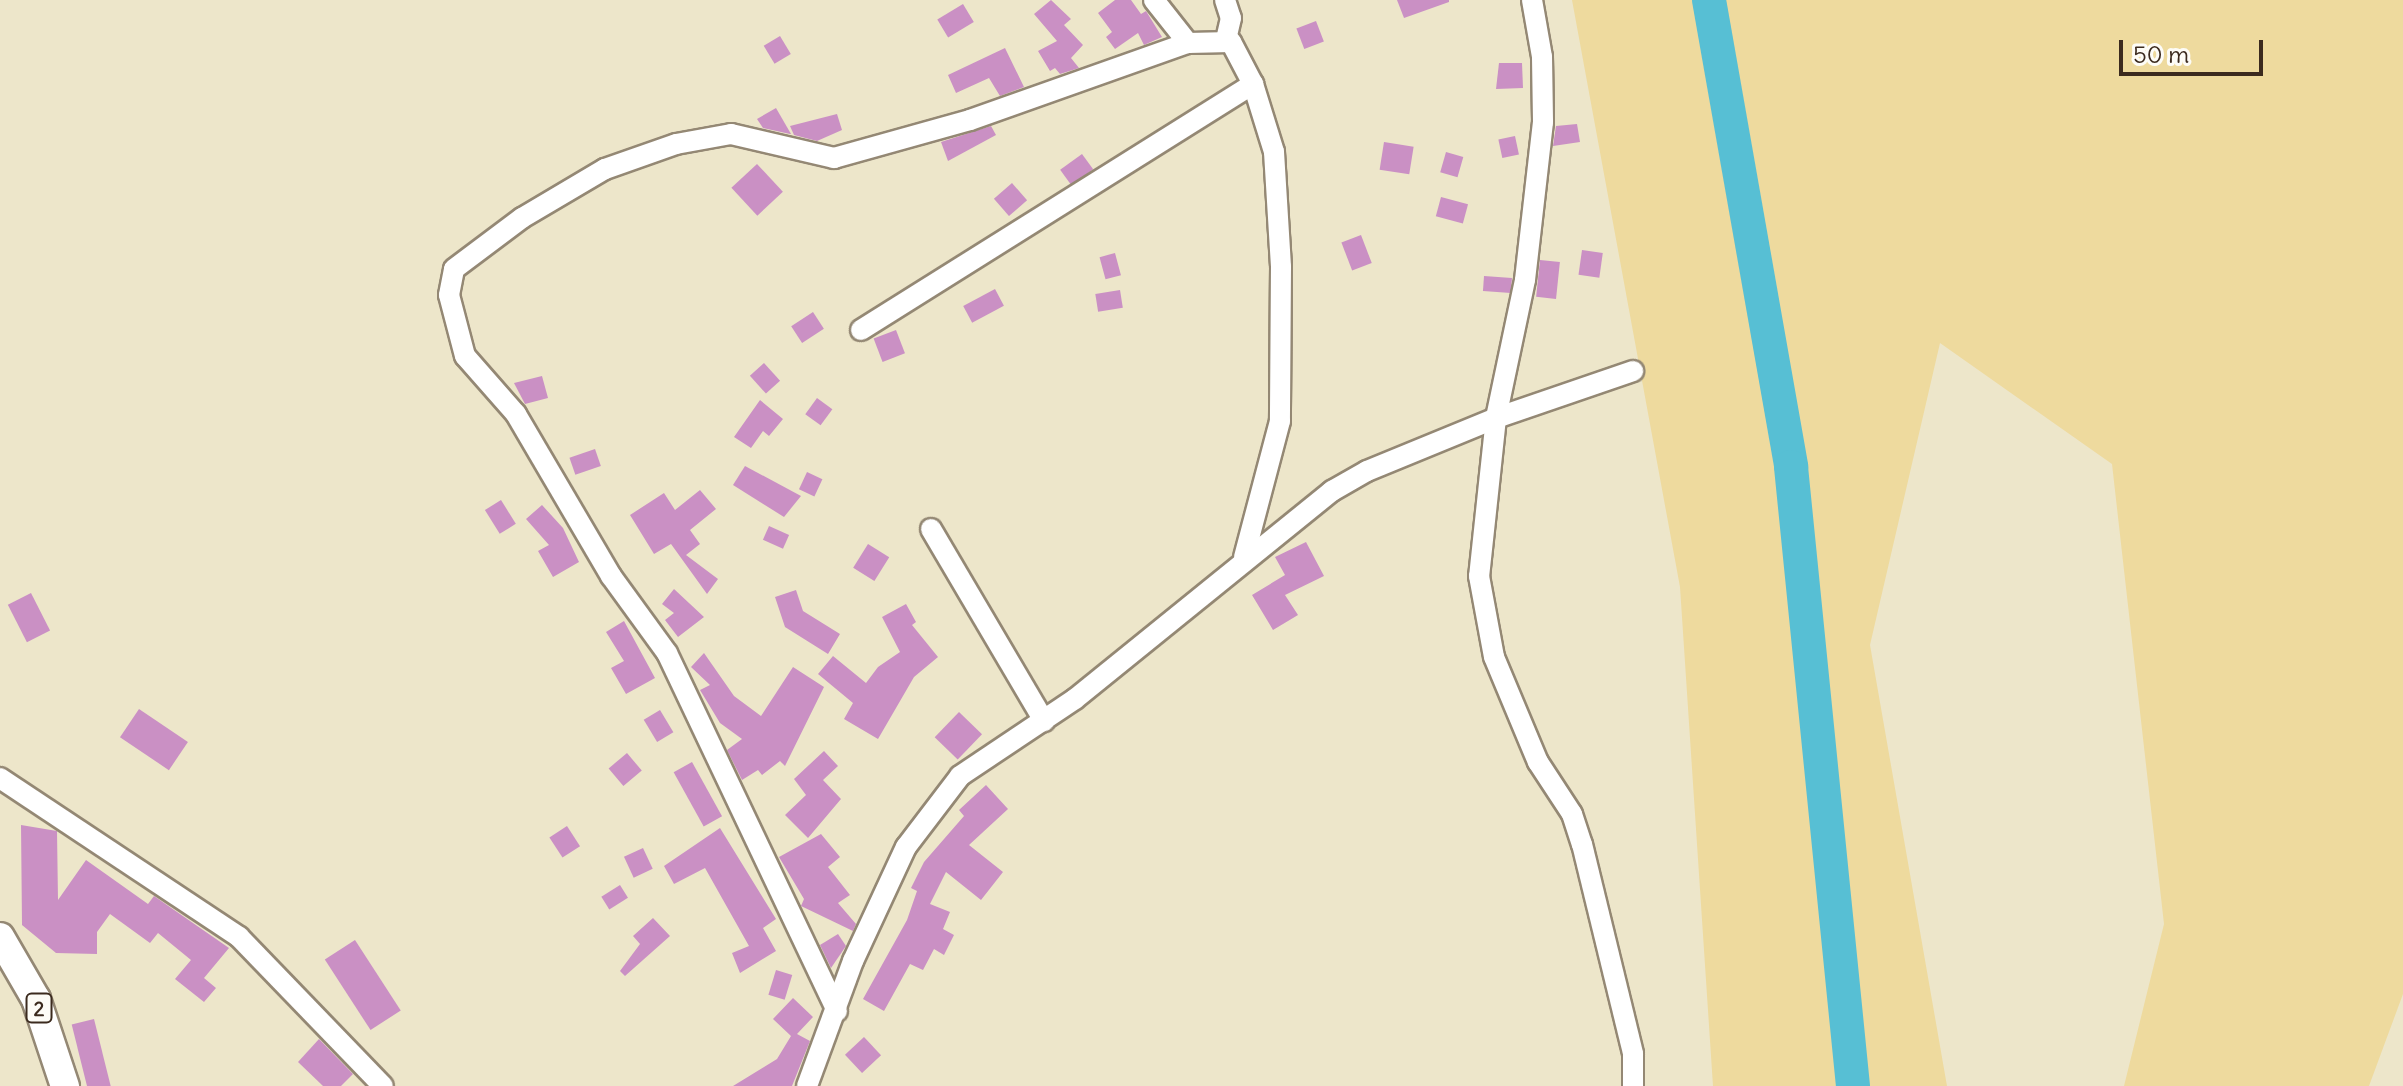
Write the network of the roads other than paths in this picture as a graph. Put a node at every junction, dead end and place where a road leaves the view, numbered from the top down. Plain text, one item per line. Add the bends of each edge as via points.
1 (1154, 0) edge
2 (1225, 0) edge
3 (1532, 0) edge
4 (1226, 40) junction
5 (1188, 43) junction
6 (1253, 84) junction
7 (861, 330) dead end
8 (1633, 371) dead end
9 (1496, 418) junction
10 (931, 529) dead end
11 (1244, 557) junction
12 (1044, 721) junction
13 (0, 778) edge
14 (0, 937) edge
15 (837, 1011) junction
16 (813, 1083) edge
17 (65, 1086) edge
18 (383, 1086) edge
19 (1633, 1086) edge

1 - 5 street
2 - 4 street via 1231,18
3 - 9 street via 1542,57 1543,122 1525,280
4 - 5 street
4 - 6 street via 1238,49
5 - 15 street via 970,120 834,158 731,134 676,144 605,169 522,218 454,269 449,295 465,356 516,414 611,576 667,653
6 - 7 street
6 - 11 street via 1274,152 1281,267 1280,421
8 - 9 street
9 - 11 street via 1367,471
9 - 19 street via 1479,576 1485,621 1538,762 1572,814 1582,844 1617,977 1633,1054
10 - 12 street
11 - 12 street
12 - 15 street via 960,776 906,847
13 - 18 street via 239,937
14 - 17 highway, 2 via 36,999
15 - 16 street

